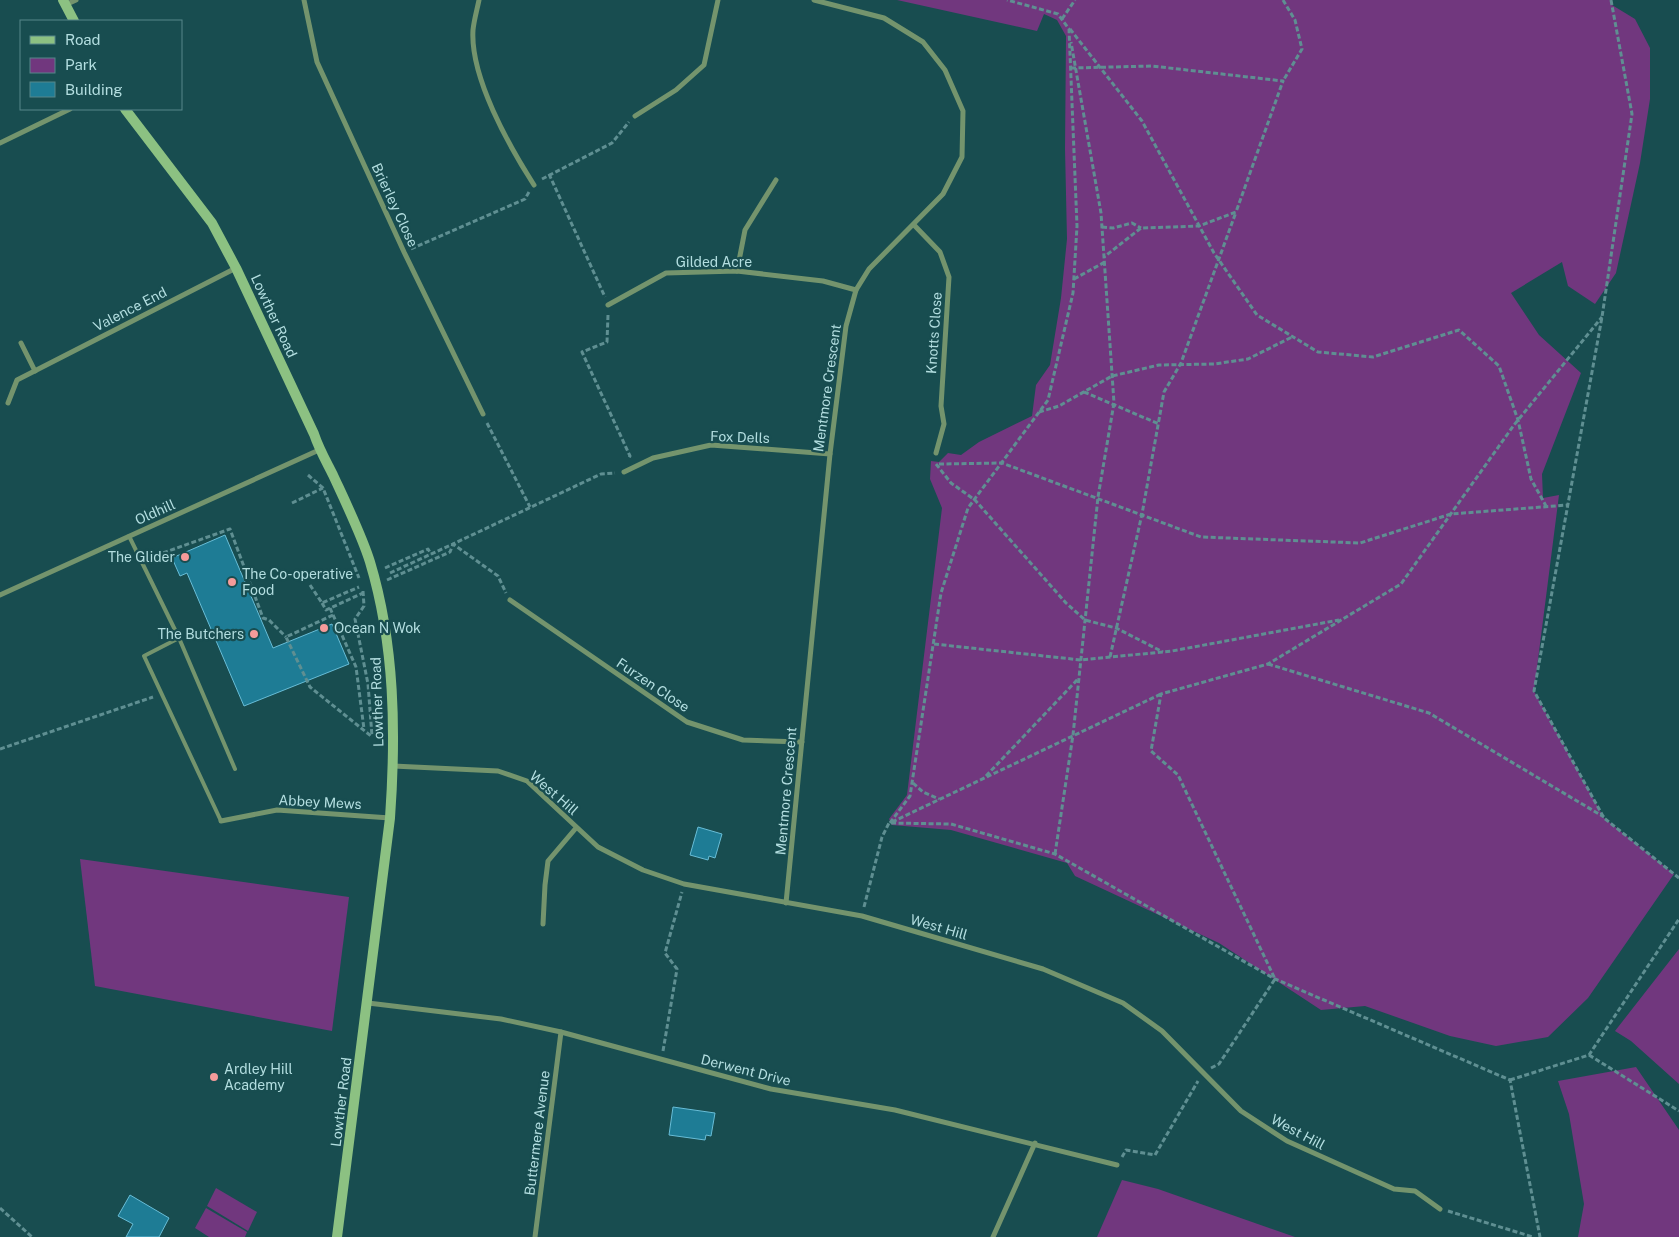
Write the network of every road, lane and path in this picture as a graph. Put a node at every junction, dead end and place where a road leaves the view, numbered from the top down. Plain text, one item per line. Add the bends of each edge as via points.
1 (76, 0) edge
2 (304, 0) edge
3 (478, 0) edge
4 (718, 0) edge
5 (814, 0) edge
6 (1007, 0) edge
7 (1075, 0) edge
8 (1283, 0) edge
9 (1611, 0) edge
10 (64, 2) edge
11 (1062, 19) junction
12 (73, 20) edge
13 (1069, 29) junction
14 (1071, 68) junction
15 (1076, 68) junction
16 (1100, 68) junction
17 (1283, 81) junction
18 (68, 110) edge
19 (126, 110) edge
20 (634, 116) joint
21 (0, 143) edge
22 (549, 174) junction
23 (776, 180) dead end
24 (534, 185) junction
25 (1236, 212) junction
26 (914, 225) junction
27 (1199, 226) junction
28 (1102, 227) junction
29 (1141, 228) junction
30 (404, 252) junction
31 (1104, 257) junction
32 (1218, 258) junction
33 (1105, 262) junction
34 (236, 268) junction
35 (737, 271) junction
36 (1074, 279) junction
37 (856, 290) junction
38 (608, 305) junction
39 (1602, 317) junction
40 (1293, 336) junction
41 (21, 343) dead end
42 (1181, 363) junction
43 (35, 371) junction
44 (1112, 376) junction
45 (1084, 392) junction
46 (8, 402) dead end
47 (1114, 406) junction
48 (1039, 413) junction
49 (483, 414) joint
50 (1518, 420) junction
51 (1159, 424) junction
52 (319, 450) junction
53 (936, 453) joint
54 (830, 454) junction
55 (1002, 463) junction
56 (936, 464) junction
57 (624, 472) junction
58 (308, 476) dead end
59 (323, 488) junction
60 (1098, 498) junction
61 (975, 500) junction
62 (292, 503) dead end
63 (1568, 505) junction
64 (1546, 506) junction
65 (530, 507) junction
66 (1142, 514) junction
67 (1451, 514) junction
68 (129, 536) junction
69 (453, 544) junction
70 (431, 554) junction
71 (140, 561) junction
72 (383, 569) dead end
73 (390, 573) dead end
74 (388, 581) dead end
75 (310, 585) dead end
76 (359, 587) dead end
77 (363, 593) junction
78 (0, 595) edge
79 (510, 600) joint
80 (322, 603) junction
81 (330, 608) junction
82 (333, 615) junction
83 (1085, 620) junction
84 (1342, 620) junction
85 (1116, 628) junction
86 (286, 637) junction
87 (179, 638) junction
88 (934, 644) junction
89 (1164, 652) junction
90 (1110, 657) junction
91 (1081, 660) junction
92 (1268, 664) junction
93 (1079, 678) junction
94 (162, 694) junction
95 (1161, 694) junction
96 (364, 730) junction
97 (1073, 735) junction
98 (802, 742) junction
99 (0, 750) edge
100 (394, 766) junction
101 (234, 769) dead end
102 (984, 778) junction
103 (912, 782) junction
104 (940, 799) junction
105 (390, 818) junction
106 (1604, 818) junction
107 (221, 821) joint
108 (889, 823) junction
109 (576, 828) junction
110 (1055, 854) junction
111 (1679, 878) edge
112 (684, 884) junction
113 (786, 903) junction
114 (864, 906) dead end
115 (1679, 920) edge
116 (543, 924) dead end
117 (1275, 979) junction
118 (368, 1003) junction
119 (561, 1032) junction
120 (1589, 1055) junction
121 (662, 1060) junction
122 (1203, 1072) junction
123 (1510, 1080) junction
124 (1679, 1111) edge
125 (1035, 1143) junction
126 (1117, 1165) joint
127 (0, 1208) edge
128 (1440, 1209) joint
129 (32, 1237) edge
130 (337, 1237) edge
131 (535, 1237) edge
132 (994, 1237) edge
133 (1533, 1237) edge
134 (1540, 1237) edge

1 - 10 street
2 - 30 street, Brierley Close via 318,62
3 - 24 street via 473,32 481,82 516,156
4 - 20 street via 704,65 676,90
5 - 26 street, Mentmore Crescent via 884,18 923,42 948,78 963,111 962,157 943,194
6 - 11 path via 1058,14
7 - 11 path
8 - 17 path via 1296,20 1302,49
9 - 39 path via 1632,114
10 - 12 street
11 - 13 path
13 - 14 path
13 - 15 path
13 - 16 path
14 - 15 path
14 - 36 path via 1077,226
15 - 16 path
15 - 28 path
16 - 17 path via 1152,66
16 - 27 path via 1142,122
17 - 25 path
18 - 21 street
19 - 34 street, Lowther Road via 212,223
20 - 22 path via 612,143
22 - 24 path
22 - 38 path
23 - 35 street via 745,230
24 - 30 path via 524,199
25 - 27 path
25 - 32 path
26 - 37 street, Mentmore Crescent via 869,269
26 - 53 street, Knotts Close via 940,252 949,276 941,406 944,424
27 - 29 path
27 - 32 path
28 - 29 path via 1132,223
28 - 31 path
29 - 31 path
30 - 49 street, Brierley Close
31 - 33 path
32 - 40 path via 1257,315
32 - 42 path
33 - 36 path
33 - 44 path
34 - 43 street, Valence End
34 - 52 street, Lowther Road
35 - 37 street, Gilded Acre via 823,281
35 - 38 street, Gilded Acre via 666,273
36 - 48 path via 1048,400
37 - 54 street, Mentmore Crescent via 846,326
38 - 57 path via 607,342 582,352 630,456
39 - 50 path
39 - 63 path
40 - 42 path via 1248,359 1214,364
40 - 50 path via 1318,352 1373,357 1459,330 1498,366
41 - 43 street
42 - 44 path
42 - 51 path via 1164,392
43 - 46 street, Valence End via 17,380
44 - 45 path
44 - 47 path
45 - 47 path
45 - 48 path
47 - 51 path
47 - 60 path
48 - 55 path
49 - 65 path
50 - 64 path via 1531,479
50 - 67 path
51 - 66 path
52 - 68 street, Oldhill
52 - 100 street, Lowther Road via 370,562 390,654
53 - 56 path
54 - 57 street, Fox Dells via 711,445 653,458
54 - 98 street, Mentmore Crescent
55 - 56 path
55 - 60 path
55 - 61 path
56 - 61 path via 951,483
57 - 65 path via 601,474
58 - 59 path
59 - 62 path
59 - 77 path via 362,582
60 - 66 path
60 - 83 path
61 - 83 path
61 - 88 path via 968,508 941,593
63 - 64 path
63 - 106 path via 1534,691
64 - 67 path
65 - 69 path
66 - 67 path via 1202,537 1360,543
66 - 85 path
67 - 84 path via 1401,584
68 - 71 lane
68 - 78 street, Oldhill
69 - 70 path
69 - 74 path via 450,552
69 - 79 path via 498,576
70 - 72 path via 428,549
70 - 73 path
71 - 86 path via 230,529 263,618
71 - 87 lane
75 - 80 path
76 - 80 path
77 - 81 path
77 - 96 path via 364,606 355,619 368,684 372,736
79 - 98 street, Furzen Close via 687,722 743,740
80 - 81 path via 326,610
81 - 82 path
82 - 86 path
82 - 96 path via 356,667
83 - 85 path
83 - 91 path
84 - 89 path
84 - 92 path
85 - 89 path
85 - 90 path
86 - 96 path via 310,687
87 - 94 lane via 144,656
87 - 101 lane
88 - 91 path
88 - 103 path
89 - 90 path
90 - 91 path
91 - 93 path
92 - 95 path
92 - 106 path via 1429,713
93 - 97 path
93 - 102 path
94 - 99 path
94 - 107 lane
95 - 97 path
95 - 117 path via 1151,751 1178,775
97 - 102 path
97 - 110 path
98 - 113 street, Mentmore Crescent
100 - 105 street, Lowther Road
100 - 109 street, West Hill via 498,771 527,781
102 - 104 path
103 - 104 path via 923,792
103 - 108 path via 910,796
104 - 108 path
105 - 107 street, Abbey Mews via 277,810
105 - 118 street, Lowther Road
106 - 111 path
108 - 110 path via 951,824
108 - 114 path via 882,837
109 - 112 street, West Hill via 598,847 643,870
109 - 116 street via 548,861
110 - 117 path
112 - 113 street, West Hill
112 - 121 path via 665,953 677,969
113 - 122 street, West Hill via 862,916 1043,969 1123,1003 1162,1031
115 - 120 path
117 - 122 path via 1219,1064
117 - 123 path
118 - 119 street, Derwent Drive via 501,1019
118 - 130 street, Lowther Road
119 - 121 street, Derwent Drive
119 - 131 street, Buttermere Avenue
120 - 123 path
120 - 124 path
121 - 125 street, Derwent Drive via 771,1090 895,1110
122 - 126 path via 1155,1155 1126,1150
122 - 128 street, West Hill via 1241,1111 1287,1141 1394,1189 1415,1191
123 - 134 path
125 - 126 street, Derwent Drive
125 - 132 street
127 - 129 path
128 - 133 path

